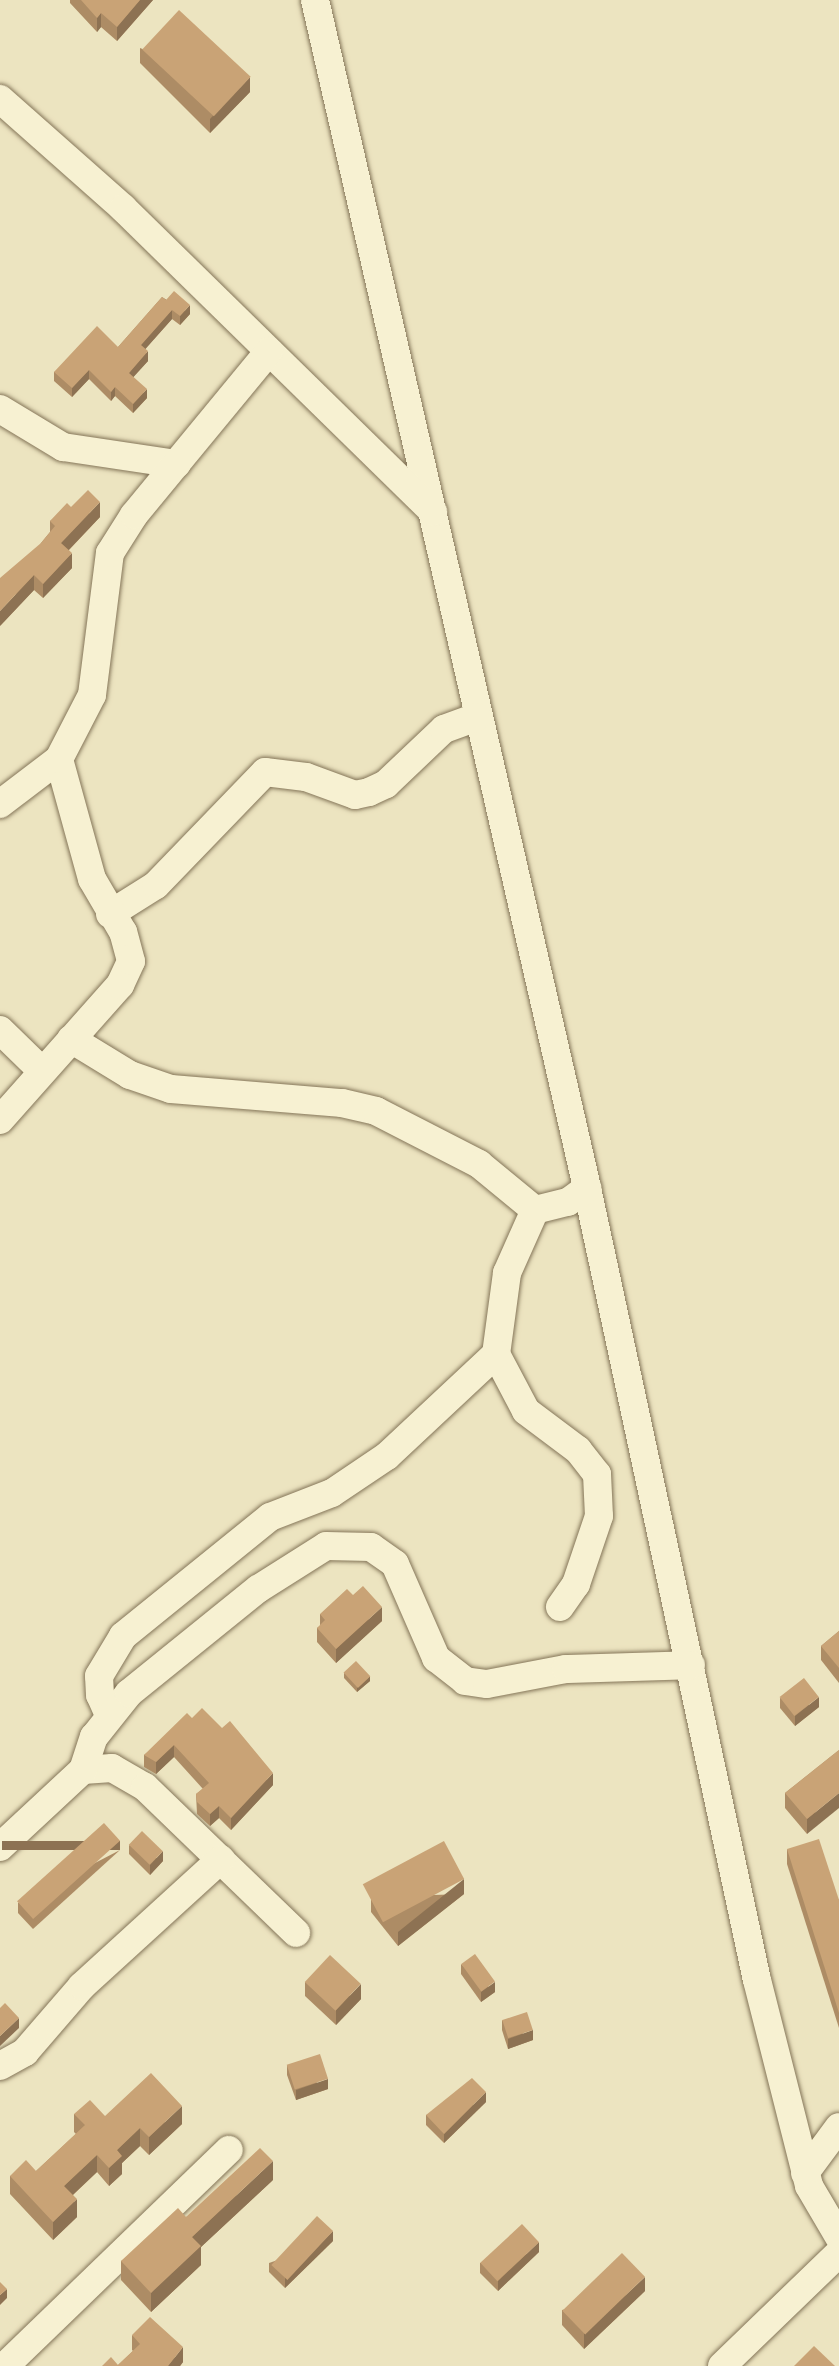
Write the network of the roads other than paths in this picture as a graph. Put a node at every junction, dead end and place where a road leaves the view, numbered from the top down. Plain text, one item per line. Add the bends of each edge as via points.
1 (315, 0) edge
2 (0, 99) edge
3 (269, 351) junction
4 (0, 409) edge
5 (177, 464) junction
6 (434, 513) junction
7 (477, 717) junction
8 (59, 759) junction
9 (0, 804) edge
10 (110, 914) junction
11 (0, 1030) edge
12 (71, 1039) junction
13 (41, 1070) junction
14 (0, 1120) edge
15 (587, 1188) junction
16 (535, 1210) junction
17 (496, 1354) junction
18 (560, 1607) dead end
19 (691, 1665) junction
20 (109, 1715) junction
21 (83, 1770) junction
22 (0, 1847) edge
23 (221, 1859) junction
24 (296, 1933) dead end
25 (0, 2066) edge
26 (839, 2127) edge
27 (229, 2150) dead end
28 (805, 2173) junction
29 (839, 2237) edge
30 (839, 2253) edge
31 (5, 2366) edge
32 (722, 2366) edge

1 - 6 street
2 - 3 street via 123,208
3 - 5 street
3 - 6 street
4 - 5 street via 63,447
5 - 8 street via 110,553 92,695
6 - 7 street
7 - 10 street via 444,729 386,784 369,792 355,795 306,777 265,772 156,885
7 - 15 street
8 - 9 street
8 - 10 street via 92,879
10 - 12 street via 123,932 131,961 120,985
11 - 13 street
12 - 13 street
12 - 16 street via 130,1075 171,1089 342,1103 376,1111 479,1164
13 - 14 street
15 - 16 street via 568,1202
15 - 19 street
16 - 17 street via 507,1273
17 - 18 street via 526,1411 578,1450 597,1474 599,1516 576,1584
17 - 20 street via 387,1456 332,1493 270,1517 123,1636 99,1676
19 - 20 street via 566,1669 487,1684 465,1681 430,1649 395,1564 371,1547 348,1543 326,1546 258,1589 192,1639
19 - 28 street via 757,1980
20 - 21 street via 94,1737
21 - 22 street
21 - 23 street via 112,1768 136,1781
23 - 24 street
23 - 25 street via 93,1975 25,2052
26 - 28 street
27 - 31 street
28 - 29 street
30 - 32 street

